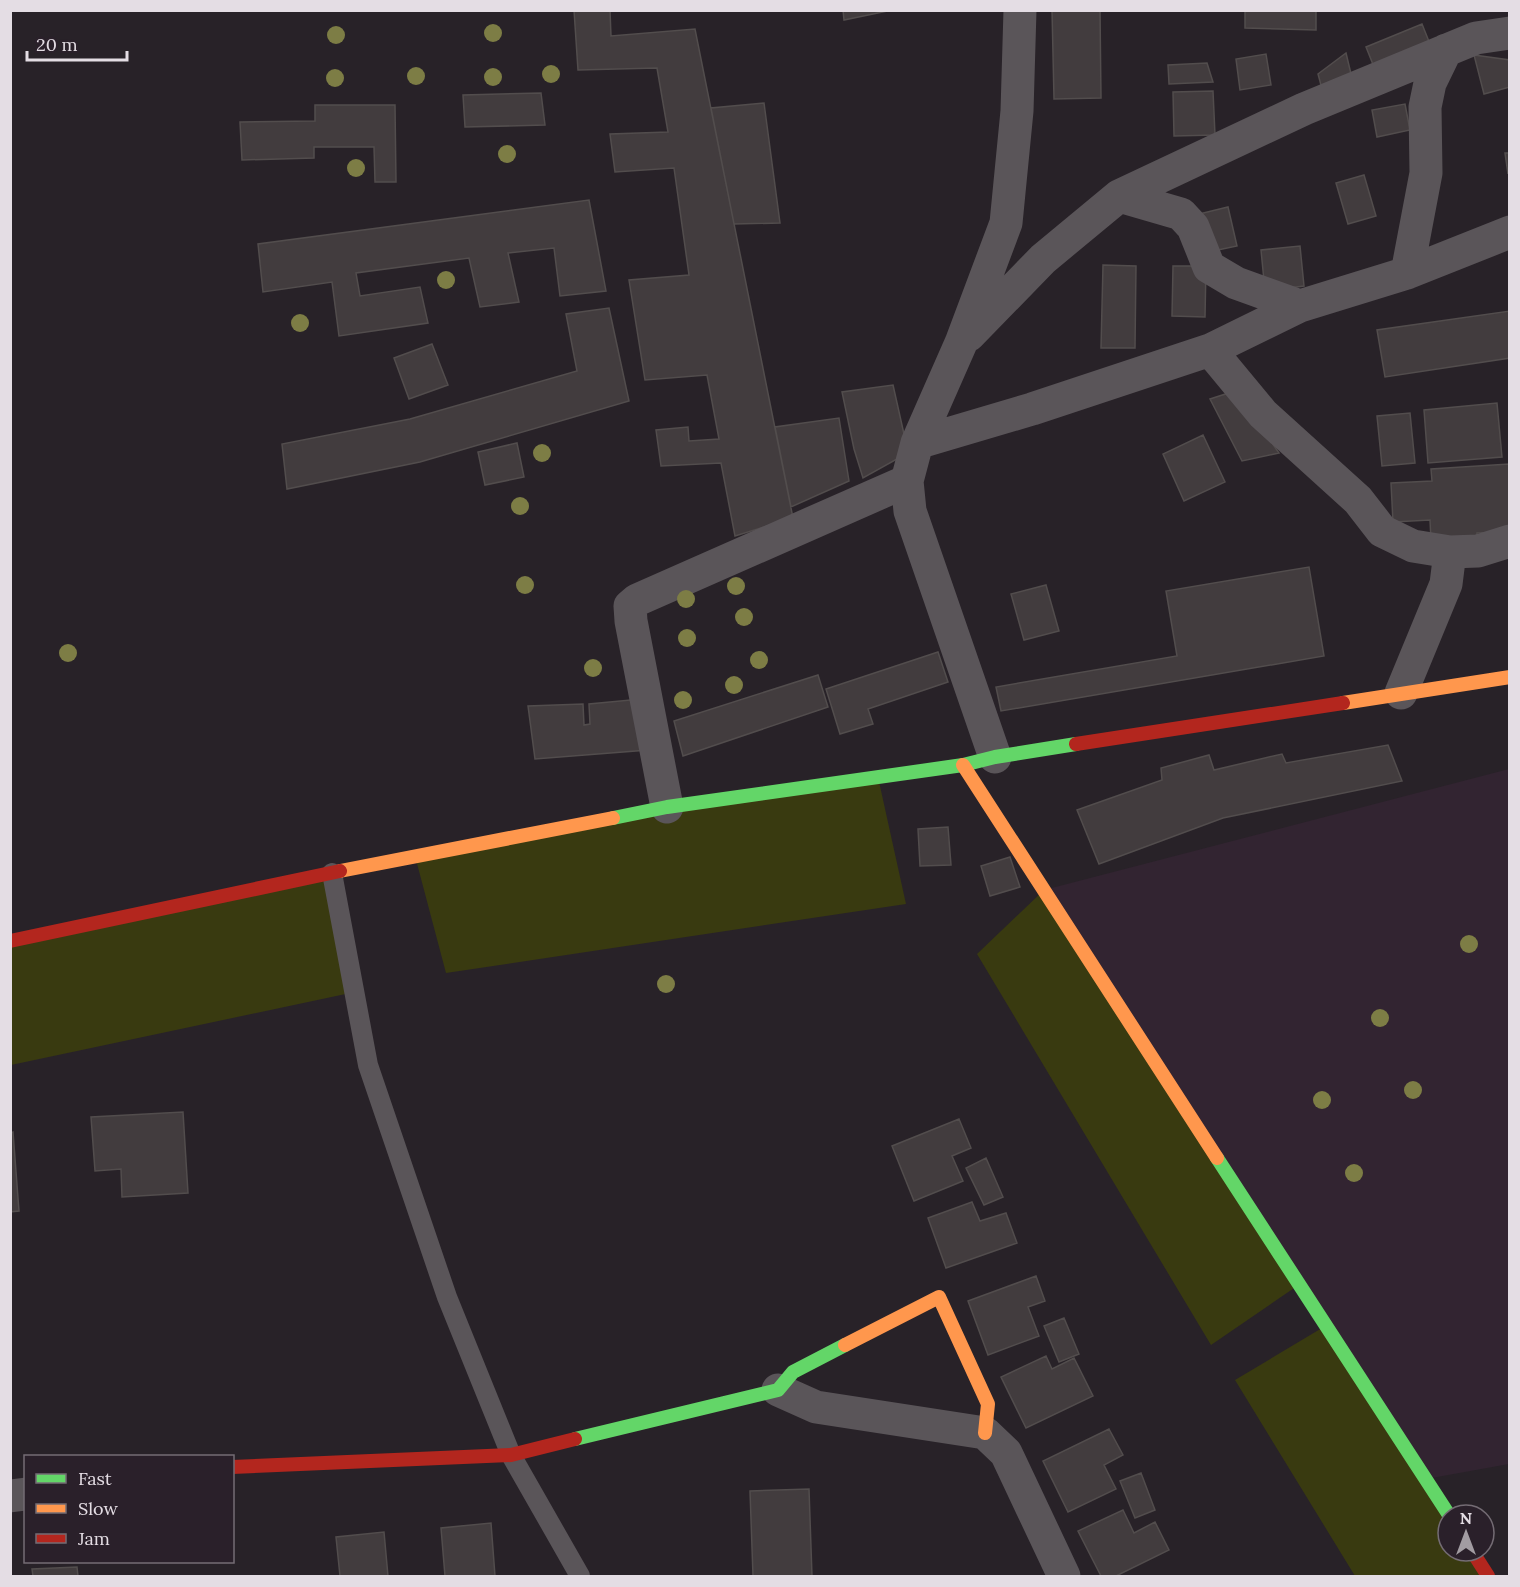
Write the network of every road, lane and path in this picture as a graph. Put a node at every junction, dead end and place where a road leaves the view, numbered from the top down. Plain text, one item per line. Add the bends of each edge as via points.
1 (1020, 10) edge
2 (1509, 33) edge
3 (1446, 50) junction
4 (1119, 196) junction
5 (1509, 232) edge
6 (1407, 273) junction
7 (1300, 306) junction
8 (961, 343) junction
9 (1210, 350) junction
10 (917, 443) junction
11 (907, 481) junction
12 (1509, 541) edge
13 (1450, 552) junction
14 (1509, 677) edge
15 (1401, 693) junction
16 (995, 757) junction
17 (963, 765) junction
18 (667, 807) junction
19 (332, 873) junction
20 (10, 941) edge
21 (778, 1390) junction
22 (985, 1433) junction
23 (511, 1455) junction
24 (234, 1467) edge
25 (1441, 1503) edge
26 (1480, 1563) edge
27 (580, 1576) edge
28 (1064, 1576) edge
29 (1488, 1576) edge

1 - 8 street via 1017,111 1005,223
2 - 3 street via 1476,38
3 - 4 street via 1304,109
3 - 6 street via 1430,83 1425,107 1426,173
4 - 7 street via 1181,214 1193,227 1209,267 1236,283
4 - 8 street via 1043,259
5 - 6 street
6 - 7 street
7 - 9 street
8 - 10 street
9 - 10 street via 1032,410
9 - 13 street via 1263,414 1358,500 1382,531 1413,546
10 - 11 street
11 - 16 street via 910,511
11 - 18 street via 630,606
12 - 13 street via 1478,550
13 - 15 street via 1446,584
14 - 15 street
15 - 16 street
16 - 17 street
17 - 18 street
17 - 25 street
18 - 19 street
19 - 20 street
19 - 23 lane via 368,1065 447,1297
21 - 22 street via 816,1407
21 - 22 street via 793,1372 939,1297 988,1404
21 - 23 street
22 - 28 street via 1005,1453
23 - 24 street
23 - 27 lane
26 - 29 street

